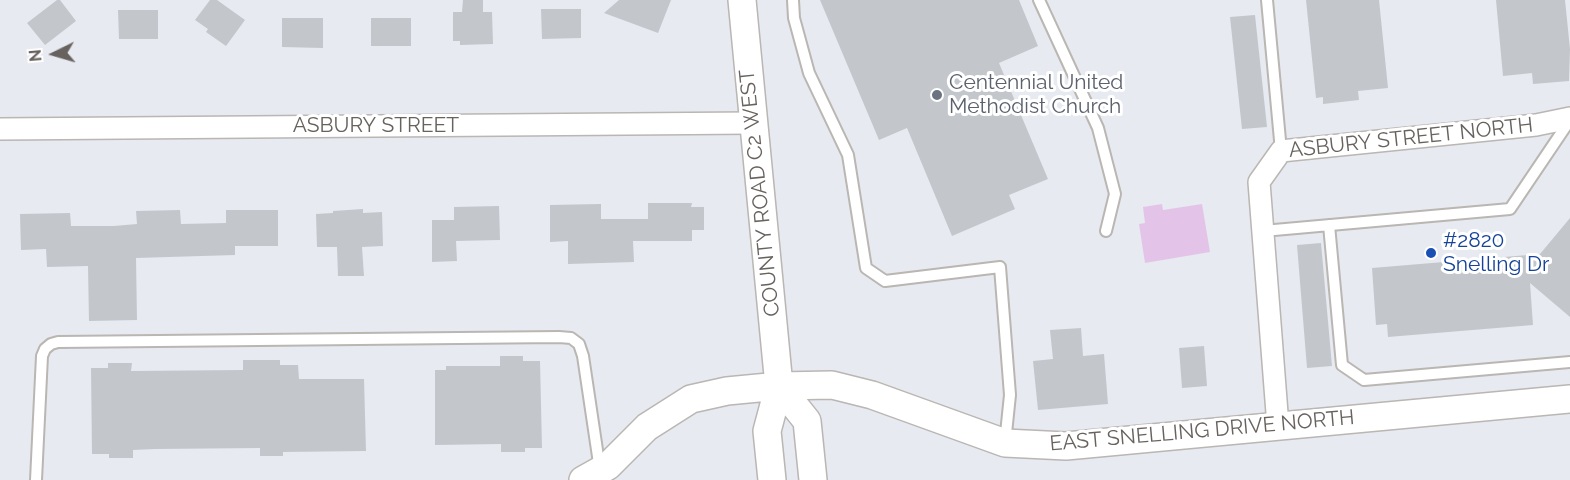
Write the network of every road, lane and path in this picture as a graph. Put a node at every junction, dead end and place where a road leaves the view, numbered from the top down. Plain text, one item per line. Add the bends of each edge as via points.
1 (742, 0) edge
2 (793, 0) edge
3 (1039, 0) edge
4 (1267, 0) edge
5 (1570, 119) edge
6 (753, 123) junction
7 (0, 129) edge
8 (1281, 151) junction
9 (1329, 225) junction
10 (1106, 231) dead end
11 (1263, 231) junction
12 (1570, 362) edge
13 (779, 386) junction
14 (1570, 399) edge
15 (1278, 426) junction
16 (1005, 443) junction
17 (592, 475) edge
18 (36, 480) edge
19 (772, 480) edge
20 (813, 480) edge

1 - 6 street, COUNTY ROAD C2 WEST
2 - 16 lane via 809,73 848,155 866,268 885,281 1000,267 1010,395
3 - 10 lane via 1098,128 1115,194
4 - 8 lane
5 - 8 street, ASBURY STREET NORTH
5 - 9 lane via 1510,209
6 - 7 street, ASBURY STREET
6 - 13 street, COUNTY ROAD C2 WEST
8 - 11 street, ASBURY STREET NORTH via 1259,182
9 - 11 lane
9 - 12 lane via 1342,365 1364,380
11 - 15 street, ASBURY STREET NORTH
13 - 16 street, EAST SNELLING DRIVE NORTH via 832,385 872,395
13 - 17 street, EAST SNELLING DRIVE NORTH via 691,399 647,427 608,466
13 - 19 street, COUNTY ROAD C2 WEST via 767,431
13 - 20 street via 807,421
14 - 15 street, EAST SNELLING DRIVE NORTH
15 - 16 street, EAST SNELLING DRIVE NORTH via 1066,446
17 - 18 lane via 583,356 579,344 571,338 559,337 58,342 45,349 42,356

